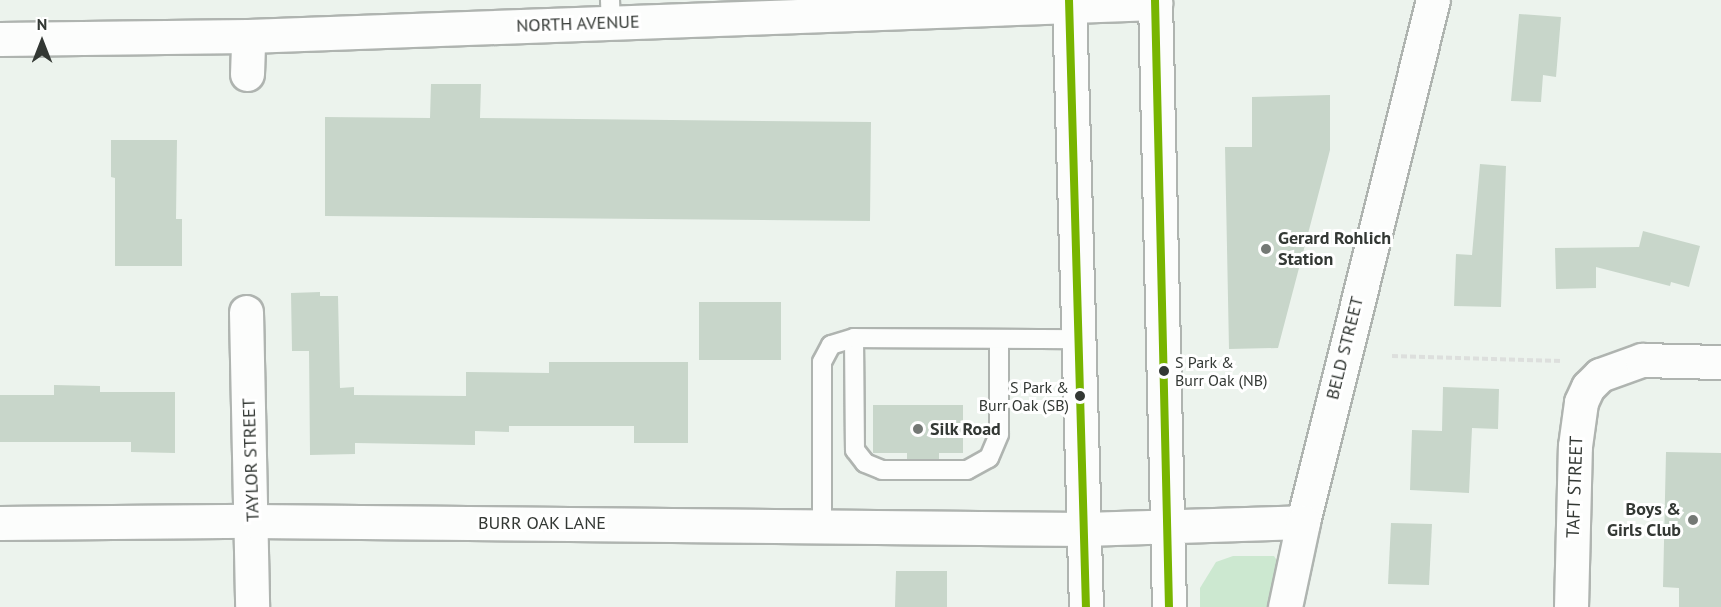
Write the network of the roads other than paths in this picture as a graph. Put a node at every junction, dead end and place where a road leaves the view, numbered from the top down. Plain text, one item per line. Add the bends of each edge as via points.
1 (1433, 0) edge
2 (1155, 1) edge
3 (1069, 3) edge
4 (769, 9) edge
5 (610, 11) edge
6 (248, 36) junction
7 (0, 39) edge
8 (247, 74) dead end
9 (246, 312) dead end
10 (854, 338) junction
11 (999, 339) junction
12 (1079, 339) junction
13 (1721, 362) edge
14 (253, 521) junction
15 (1304, 522) junction
16 (0, 523) edge
17 (822, 525) junction
18 (1167, 527) junction
19 (1084, 528) junction
20 (252, 607) edge
21 (1086, 607) edge
22 (1169, 607) edge
23 (1285, 607) edge
24 (1571, 607) edge

1 - 15 street, BELD STREET
2 - 3 street, NORTH AVENUE
2 - 18 street
3 - 4 street, NORTH AVENUE
3 - 12 street
4 - 5 street, NORTH AVENUE
5 - 6 street, NORTH AVENUE
6 - 7 street, NORTH AVENUE
6 - 8 street
9 - 14 street, TAYLOR STREET
10 - 11 lane
10 - 11 lane via 855,450 865,462 882,470 967,470 989,458 999,434
10 - 17 lane via 831,345 822,362
11 - 12 lane
12 - 19 street
13 - 24 street, TAFT STREET via 1642,360 1600,375 1584,394 1577,425
14 - 16 street, BURR OAK LANE
14 - 17 street, BURR OAK LANE
14 - 20 street, TAYLOR STREET
15 - 18 street
15 - 23 street, BELD STREET
17 - 19 street, BURR OAK LANE
18 - 19 street
18 - 22 street
19 - 21 street

